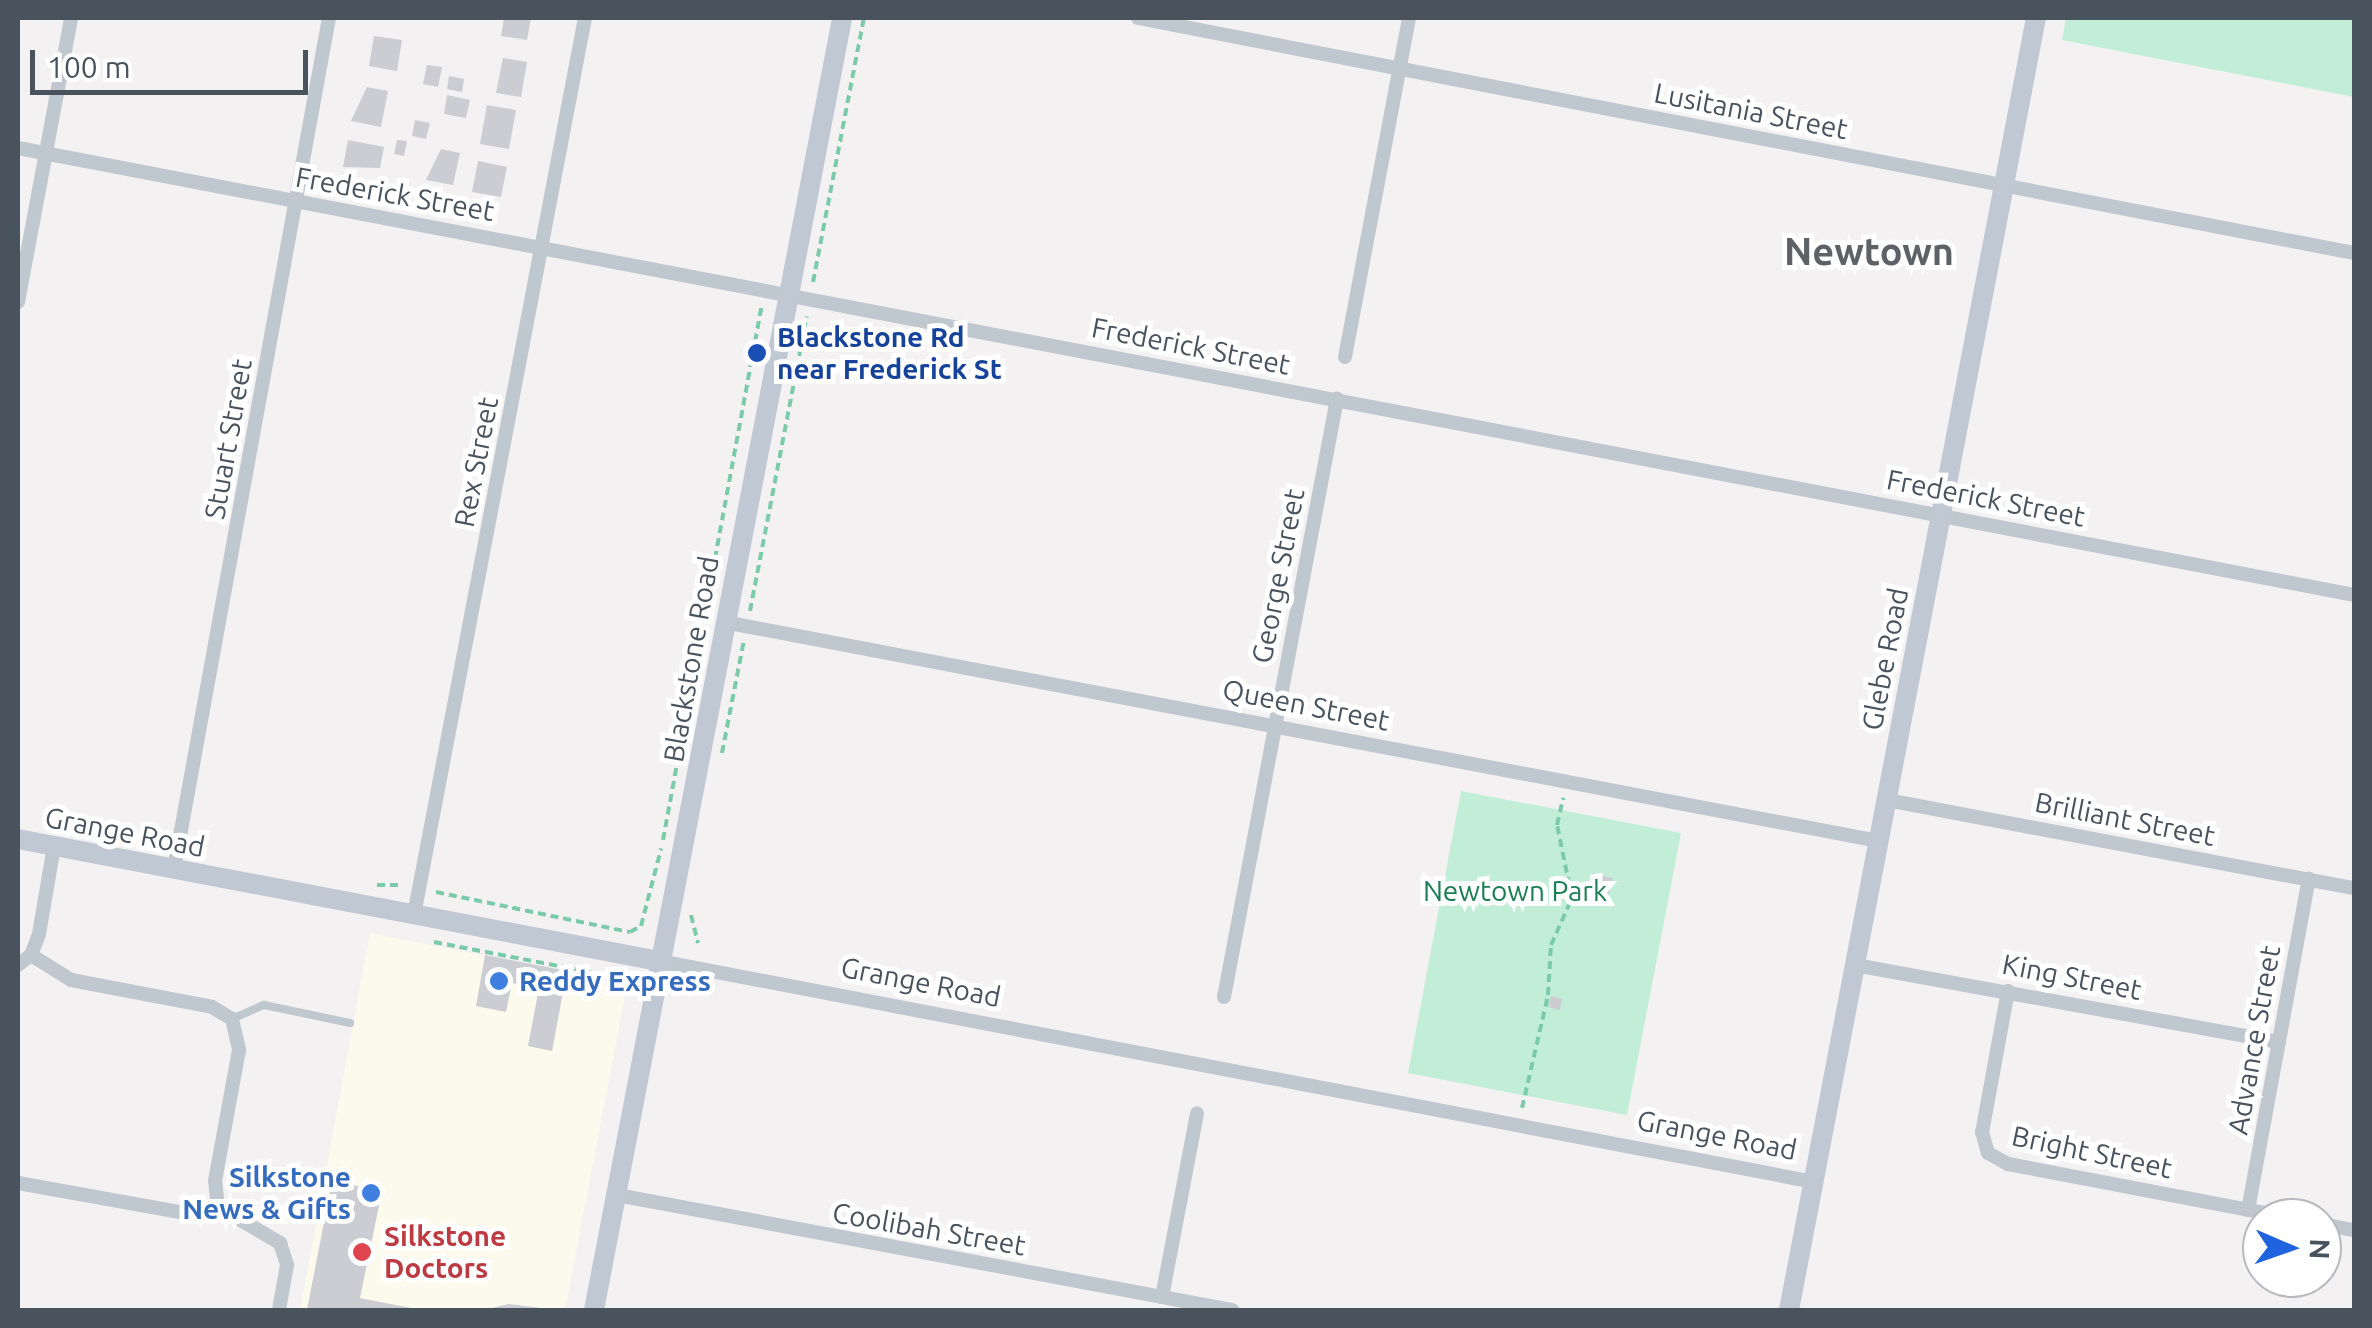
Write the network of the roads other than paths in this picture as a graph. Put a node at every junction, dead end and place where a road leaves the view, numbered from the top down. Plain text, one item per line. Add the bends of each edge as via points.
1 (71, 18) edge
2 (329, 18) edge
3 (585, 18) edge
4 (842, 18) edge
5 (1138, 18) edge
6 (1409, 18) edge
7 (2036, 18) edge
8 (1400, 68) junction
9 (18, 148) edge
10 (46, 154) junction
11 (2004, 186) junction
12 (296, 202) junction
13 (542, 246) junction
14 (2354, 253) edge
15 (799, 296) junction
16 (18, 302) edge
17 (1345, 358) dead end
18 (1337, 399) junction
19 (1940, 515) junction
20 (2354, 595) edge
21 (724, 622) junction
22 (1276, 725) junction
23 (1887, 800) junction
24 (18, 840) edge
25 (1879, 841) junction
26 (54, 846) junction
27 (174, 869) junction
28 (2309, 879) junction
29 (2354, 888) edge
30 (414, 916) junction
31 (31, 956) junction
32 (664, 962) junction
33 (1855, 964) junction
34 (18, 965) edge
35 (2008, 990) junction
36 (1224, 997) dead end
37 (232, 1019) junction
38 (350, 1023) dead end
39 (2279, 1042) junction
40 (1198, 1112) dead end
41 (18, 1182) edge
42 (1814, 1182) junction
43 (616, 1195) junction
44 (2250, 1198) edge
45 (218, 1207) junction
46 (2242, 1209) edge
47 (1162, 1296) junction
48 (279, 1310) edge
49 (594, 1310) edge
50 (1232, 1310) edge
51 (1789, 1310) edge

1 - 10 street
2 - 12 street, Stuart Street
3 - 13 street, Rex Street
4 - 15 main road, Blackstone Road
5 - 8 street, Lusitania Street
6 - 8 street
7 - 11 main road, Glebe Road
8 - 11 street, Lusitania Street
8 - 17 street
9 - 10 street, Frederick Street
10 - 12 street, Frederick Street
10 - 16 street
11 - 14 street, Lusitania Street
11 - 19 main road, Glebe Road
12 - 13 street, Frederick Street
12 - 27 street, Stuart Street
13 - 15 street, Frederick Street
13 - 30 street, Rex Street
15 - 18 street, Frederick Street
15 - 21 main road, Blackstone Road
18 - 19 street, Frederick Street
18 - 22 street, George Street
19 - 20 street, Frederick Street
19 - 23 main road, Glebe Road
21 - 22 street, Queen Street
21 - 32 main road, Blackstone Road
22 - 25 street, Queen Street
22 - 36 street, George Street
23 - 25 main road, Glebe Road
23 - 28 street, Brilliant Street
24 - 26 main road, Grange Road
25 - 33 main road, Glebe Road
26 - 27 main road, Grange Road
26 - 31 street
27 - 30 main road, Grange Road
28 - 29 street, Brilliant Street
28 - 39 street, Advance Street
30 - 32 main road, Grange Road
31 - 34 street
31 - 37 street via 71,980 212,1007
32 - 42 street, Grange Road
32 - 43 main road, Blackstone Road
33 - 35 street, King Street
33 - 42 main road, Glebe Road
35 - 39 street, King Street
35 - 46 street, Bright Street via 1982,1132 1988,1152 2008,1164
37 - 38 lane via 264,1005
37 - 45 street via 240,1042 215,1181
39 - 44 street, Advance Street
40 - 47 street
41 - 45 street via 184,1214
42 - 51 main road, Glebe Road
43 - 47 street, Coolibah Street
43 - 49 main road, Blackstone Road
45 - 48 street via 280,1243 287,1265
47 - 50 street, Coolibah Street

